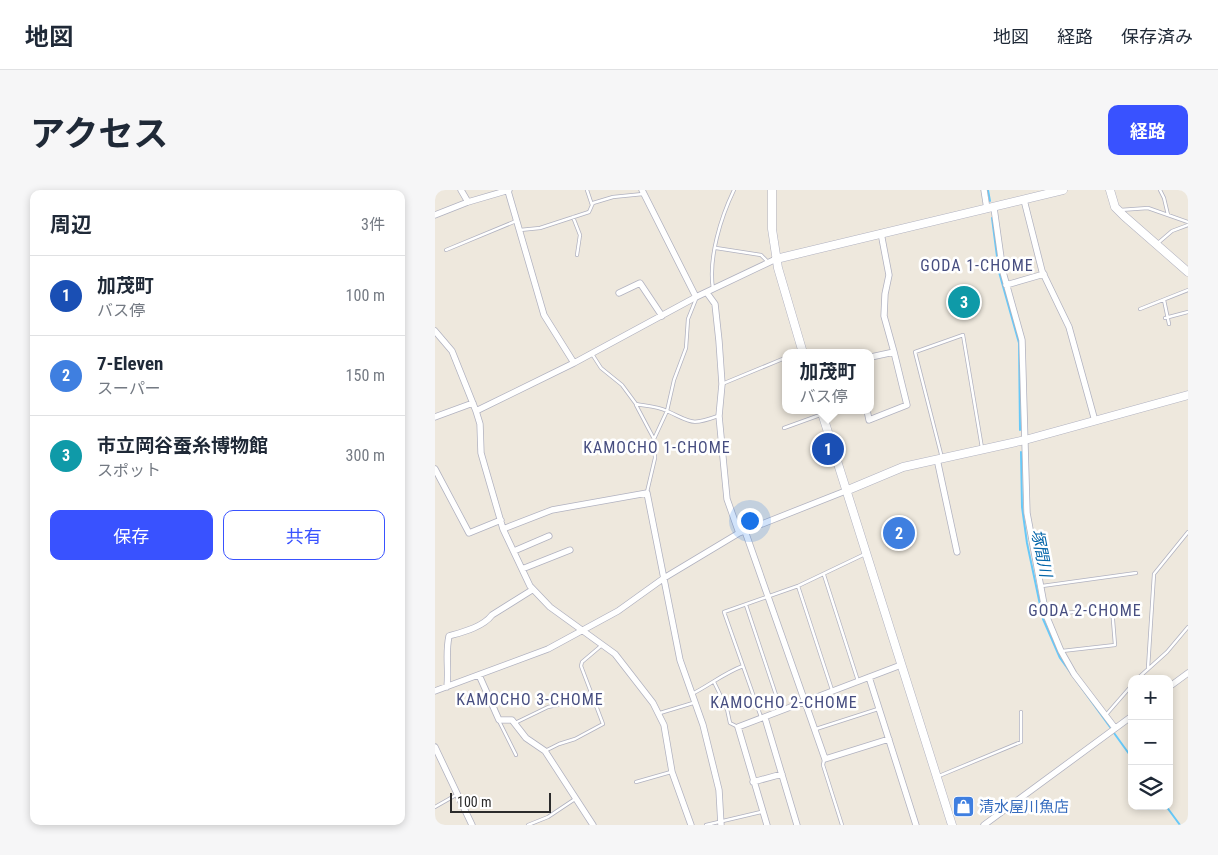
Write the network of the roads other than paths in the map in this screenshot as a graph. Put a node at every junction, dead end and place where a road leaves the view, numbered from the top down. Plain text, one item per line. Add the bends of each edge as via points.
1 (461, 190) edge
2 (508, 190) edge
3 (587, 190) edge
4 (734, 190) edge
5 (772, 190) edge
6 (983, 190) edge
7 (1063, 190) edge
8 (1110, 190) edge
9 (1159, 190) edge
10 (643, 192) edge
11 (1024, 200) junction
12 (468, 202) junction
13 (593, 206) junction
14 (991, 208) junction
15 (1119, 210) junction
16 (1168, 214) junction
17 (435, 215) edge
18 (573, 217) junction
19 (516, 220) junction
20 (1188, 223) edge
21 (518, 230) junction
22 (881, 233) junction
23 (1157, 244) junction
24 (716, 248) junction
25 (446, 250) dead end
26 (577, 255) dead end
27 (776, 259) junction
28 (768, 262) junction
29 (1188, 272) edge
30 (1044, 274) junction
31 (1006, 285) junction
32 (1188, 290) edge
33 (710, 291) junction
34 (619, 293) dead end
35 (697, 297) junction
36 (1164, 300) junction
37 (1140, 309) dead end
38 (1188, 312) edge
39 (662, 316) junction
40 (1166, 317) junction
41 (1169, 324) dead end
42 (435, 331) edge
43 (802, 349) edge
44 (894, 352) junction
45 (591, 354) junction
46 (874, 356) edge
47 (782, 359) edge
48 (575, 363) junction
49 (722, 384) junction
50 (1188, 395) edge
51 (473, 403) junction
52 (635, 404) junction
53 (476, 411) junction
54 (667, 411) junction
55 (817, 414) edge
56 (823, 414) edge
57 (868, 414) edge
58 (719, 416) junction
59 (435, 417) edge
60 (1095, 420) junction
61 (784, 428) dead end
62 (654, 439) junction
63 (1025, 440) junction
64 (983, 450) junction
65 (940, 459) junction
66 (435, 469) edge
67 (848, 490) junction
68 (647, 493) junction
69 (501, 520) junction
70 (503, 528) junction
71 (742, 532) junction
72 (1188, 532) edge
73 (549, 536) dead end
74 (569, 550) dead end
75 (514, 551) junction
76 (957, 552) dead end
77 (867, 553) junction
78 (522, 569) junction
79 (1136, 573) dead end
80 (824, 575) junction
81 (663, 578) junction
82 (797, 586) junction
83 (1040, 586) junction
84 (532, 590) junction
85 (769, 596) junction
86 (746, 605) junction
87 (1046, 615) junction
88 (1188, 627) edge
89 (583, 630) junction
90 (602, 644) junction
91 (1061, 651) junction
92 (901, 665) junction
93 (743, 666) junction
94 (1148, 668) junction
95 (1188, 673) edge
96 (479, 675) junction
97 (1141, 675) edge
98 (869, 677) junction
99 (858, 681) junction
100 (715, 682) junction
101 (1173, 684) edge
102 (447, 686) junction
103 (833, 690) junction
104 (1128, 690) edge
105 (435, 691) edge
106 (692, 694) junction
107 (594, 697) junction
108 (695, 702) junction
109 (805, 702) junction
110 (879, 708) junction
111 (781, 711) junction
112 (1021, 712) dead end
113 (659, 713) junction
114 (1105, 716) junction
115 (763, 718) junction
116 (1128, 719) edge
117 (499, 720) junction
118 (515, 723) junction
119 (737, 727) junction
120 (1115, 728) junction
121 (815, 729) junction
122 (889, 739) junction
123 (435, 747) edge
124 (545, 751) junction
125 (516, 756) dead end
126 (825, 759) junction
127 (672, 772) junction
128 (782, 774) junction
129 (937, 778) junction
130 (636, 782) dead end
131 (753, 782) junction
132 (458, 795) junction
133 (577, 797) junction
134 (435, 807) edge
135 (763, 811) junction
136 (721, 823) edge
137 (472, 825) edge
138 (528, 825) edge
139 (593, 825) edge
140 (691, 825) edge
141 (707, 825) edge
142 (767, 825) edge
143 (797, 825) edge
144 (842, 825) edge
145 (916, 825) edge
146 (952, 825) edge
147 (984, 825) edge

1 - 12 street
2 - 12 street
2 - 19 street
3 - 13 lane
4 - 24 lane via 721,219
5 - 27 street
6 - 14 street
7 - 11 street
8 - 15 street
9 - 16 lane
10 - 13 lane via 613,197 593,203
10 - 35 street
11 - 14 street
11 - 30 street
12 - 17 street
13 - 18 lane via 589,212
14 - 22 street
14 - 31 street
15 - 16 lane via 1142,207
15 - 23 street
16 - 20 lane
18 - 21 lane via 540,228
18 - 26 lane via 580,235
19 - 21 street
19 - 25 lane
20 - 23 lane
21 - 48 street via 544,315
22 - 27 street
22 - 44 street via 889,275 884,316
23 - 29 street
24 - 28 lane via 761,255
24 - 33 lane
27 - 28 street
27 - 43 street
28 - 33 street
30 - 31 street
30 - 60 street via 1069,327
31 - 63 street via 1022,340
32 - 36 lane
33 - 35 street
33 - 49 street via 715,304
34 - 39 street via 640,283
35 - 39 street
35 - 54 lane via 688,319 686,348
36 - 37 lane
36 - 40 lane
38 - 40 lane
39 - 45 street
40 - 41 lane
42 - 51 street via 452,351
44 - 46 street
44 - 57 street via 907,405 869,420
45 - 48 street
45 - 52 lane via 601,368 622,385
47 - 49 lane
48 - 53 street
49 - 58 street
50 - 60 street
51 - 53 street
51 - 59 street
52 - 54 lane
52 - 62 lane
53 - 69 street via 481,453
54 - 58 lane via 682,420 698,423
54 - 62 lane
55 - 61 lane
56 - 67 street
58 - 71 street via 727,499
60 - 63 street
62 - 68 lane via 655,458
63 - 64 street
63 - 83 street via 1027,513
64 - 65 street
64 - 65 lane via 963,335 915,352
65 - 67 street via 903,467
65 - 76 street
66 - 69 street via 469,533
67 - 71 street
67 - 77 street
68 - 70 street via 552,510
68 - 81 street
69 - 70 street
70 - 75 street
71 - 81 street
71 - 85 street
72 - 94 lane via 1155,574
73 - 75 street
74 - 78 street
75 - 78 street
77 - 80 lane
77 - 92 street
78 - 84 street
79 - 83 lane
80 - 82 lane
80 - 99 lane
81 - 89 street via 618,611
81 - 106 street via 680,660
82 - 85 lane
82 - 103 lane
83 - 87 street
84 - 89 street
84 - 102 street via 488,620 449,636 445,653 449,666
85 - 86 lane
85 - 109 street
86 - 93 lane via 724,612
86 - 111 lane
87 - 91 street
87 - 91 lane via 1112,608 1115,645
88 - 94 lane
89 - 90 street
89 - 96 street via 548,649
90 - 107 lane via 581,666
90 - 113 street via 623,662
91 - 114 street
92 - 98 street
92 - 129 street
93 - 100 lane via 724,673
93 - 115 lane
94 - 97 lane
95 - 101 street
96 - 102 street
96 - 117 street
98 - 99 street
98 - 110 street
99 - 103 street
100 - 106 lane
100 - 119 lane via 730,723
102 - 105 street
103 - 109 street
104 - 114 lane
106 - 108 street
107 - 118 lane via 548,707
107 - 124 lane via 603,724
108 - 113 lane
108 - 136 street via 719,790
109 - 111 street
109 - 121 street
110 - 121 lane
110 - 122 street
111 - 115 street
112 - 129 lane via 1021,742
113 - 127 street via 667,737
114 - 120 street
115 - 119 street
115 - 128 street
116 - 120 street
117 - 118 street
117 - 125 lane
118 - 124 street via 526,738
119 - 131 street
120 - 147 street
121 - 126 street
122 - 126 street
122 - 145 street
123 - 132 street
124 - 133 street
126 - 144 lane via 823,765
127 - 130 lane
127 - 140 street
128 - 131 street
128 - 143 street
129 - 146 street
131 - 135 street
132 - 134 lane
132 - 137 street
133 - 138 lane via 548,817
133 - 139 street
135 - 136 lane
135 - 142 street
136 - 141 lane

